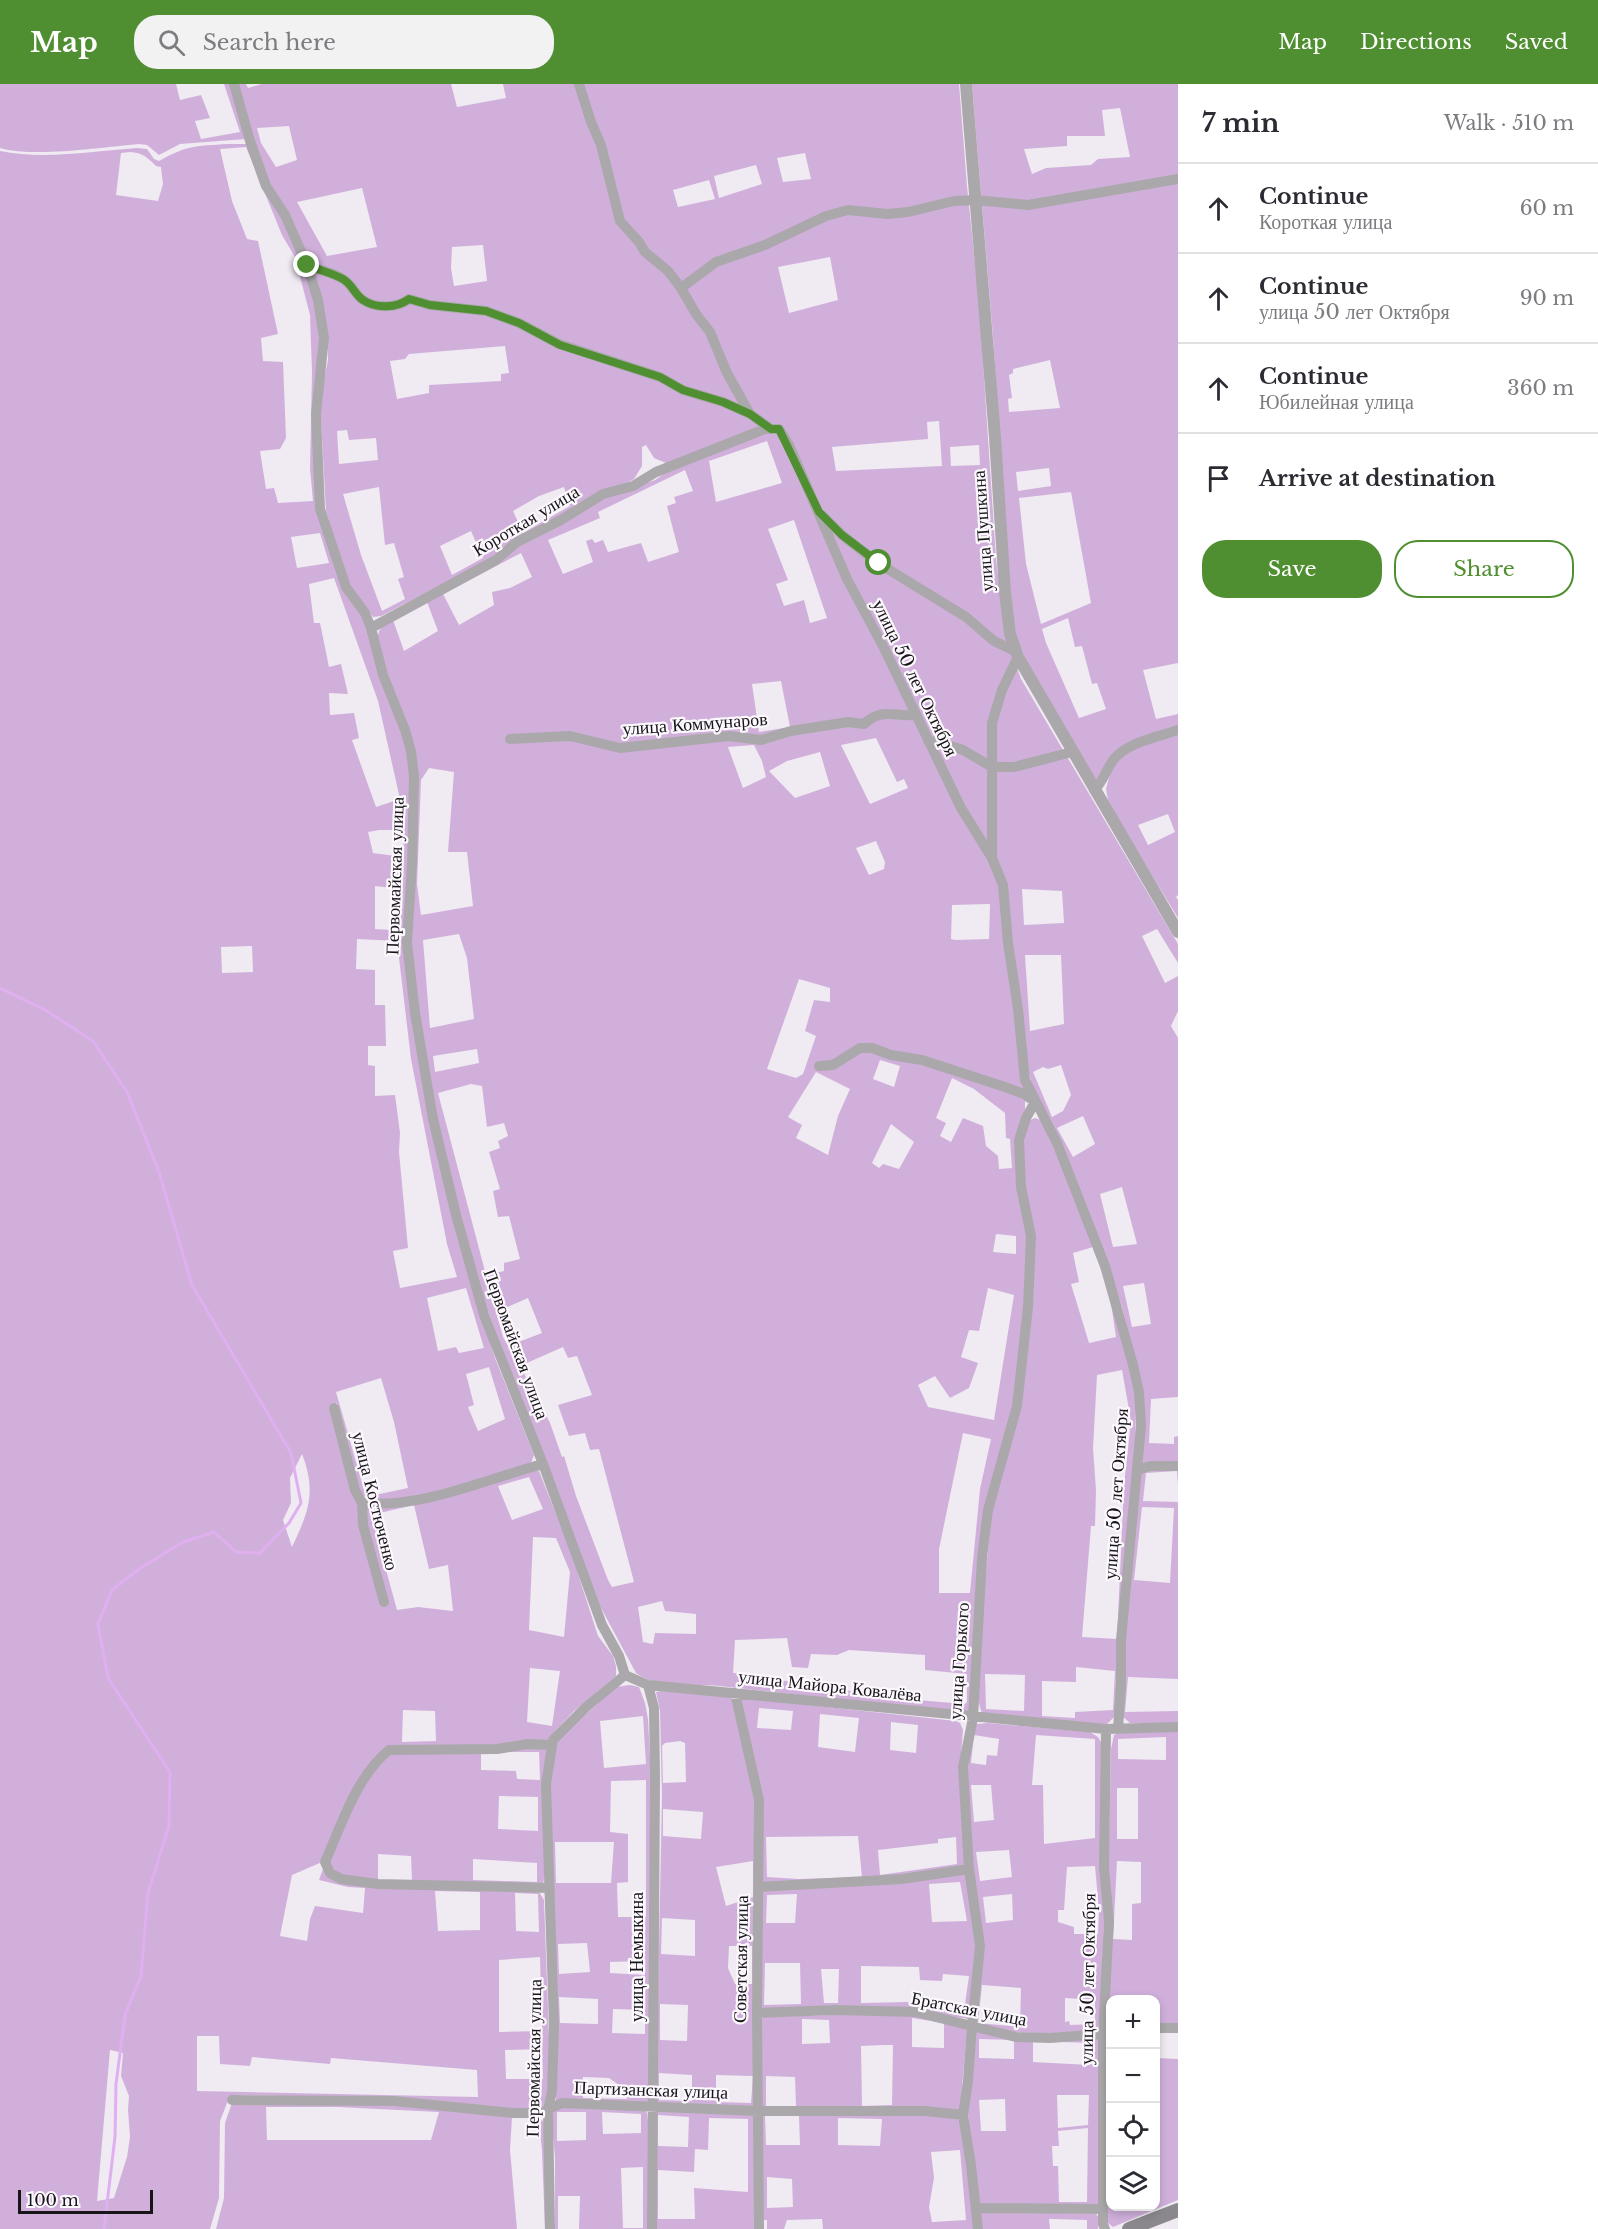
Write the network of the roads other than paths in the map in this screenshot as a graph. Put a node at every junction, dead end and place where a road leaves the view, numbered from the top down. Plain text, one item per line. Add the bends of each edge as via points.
1 (234, 84) edge
2 (579, 84) edge
3 (966, 84) edge
4 (1178, 179) edge
5 (975, 200) junction
6 (307, 265) junction
7 (681, 288) junction
8 (750, 414) junction
9 (771, 429) junction
10 (819, 512) junction
11 (371, 628) junction
12 (1016, 654) junction
13 (915, 715) junction
14 (1178, 730) edge
15 (510, 739) dead end
16 (928, 741) junction
17 (1072, 752) junction
18 (992, 767) junction
19 (1094, 790) junction
20 (992, 858) junction
21 (1178, 932) edge
22 (819, 1066) dead end
23 (1035, 1102) junction
24 (334, 1408) dead end
25 (543, 1464) junction
26 (1178, 1466) edge
27 (1137, 1470) junction
28 (362, 1503) junction
29 (384, 1602) dead end
30 (625, 1675) junction
31 (648, 1685) junction
32 (735, 1693) junction
33 (973, 1718) junction
34 (1178, 1727) edge
35 (1118, 1728) junction
36 (1106, 1729) junction
37 (552, 1745) junction
38 (969, 1869) junction
39 (759, 1887) junction
40 (549, 1888) junction
41 (757, 2013) junction
42 (972, 2025) junction
43 (1160, 2028) edge
44 (1178, 2028) edge
45 (1105, 2029) edge
46 (232, 2100) dead end
47 (652, 2106) junction
48 (549, 2110) junction
49 (758, 2111) junction
50 (963, 2115) junction
51 (976, 2208) junction
52 (1103, 2209) junction
53 (1178, 2210) edge
54 (550, 2229) edge
55 (652, 2229) edge
56 (759, 2229) edge
57 (978, 2229) edge
58 (1105, 2229) edge
59 (1129, 2229) edge

1 - 6 street, Первомайская улица via 266,186 285,215
2 - 7 street, улица 50 лет Октября via 601,145 621,221
3 - 5 street, улица Пушкина
4 - 5 street via 1028,205
5 - 7 street via 908,212 849,210 826,216 765,245 716,262
5 - 12 street, улица Пушкина via 1001,548 1010,634
6 - 8 street via 347,281 363,300 372,304 402,305 409,299 486,311 560,345 660,377 683,390
6 - 11 street, Первомайская улица via 324,338 316,414 320,509 346,587
7 - 8 street, улица 50 лет Октября via 710,332 727,374
8 - 9 street, улица 50 лет Октября
9 - 10 street, улица 50 лет Октября via 779,429 789,445
9 - 11 street, Короткая улица via 674,464 633,486 603,494 517,542 496,560
10 - 12 street via 879,563 966,617
10 - 13 street, улица 50 лет Октября via 847,579
11 - 25 street, Первомайская улица via 383,675 405,730 414,776 406,943 433,1119 484,1315
12 - 17 street, улица Пушкина
12 - 18 street via 992,723
13 - 15 street, улица Коммунаров via 884,712 864,724 848,722 761,740 729,736 620,748 570,736
13 - 16 street, улица 50 лет Октября
14 - 19 street via 1127,749 1115,759
16 - 18 street via 963,750
16 - 20 street, улица 50 лет Октября via 961,808
17 - 18 street via 1014,767
17 - 19 street, улица Пушкина
18 - 20 street
19 - 21 street, улица Пушкина
20 - 23 street, улица 50 лет Октября via 1004,885 1025,1080
22 - 23 street via 833,1065 860,1048 872,1048 922,1059 1024,1094
23 - 27 street, улица 50 лет Октября via 1057,1143 1122,1317 1139,1392
23 - 33 street, улица Горького via 1019,1140 1021,1187 1031,1236 1028,1307 1017,1406 988,1510
24 - 28 street, улица Костюченко via 355,1490
25 - 28 street via 420,1499
25 - 30 street, Первомайская улица via 602,1625
26 - 27 street
27 - 35 street, улица 50 лет Октября via 1121,1640
28 - 29 street, улица Костюченко via 363,1525
30 - 31 street, улица Майора Ковалёва
30 - 37 street via 586,1707
31 - 32 street, улица Майора Ковалёва
31 - 47 street, улица Немыкина via 654,1708
32 - 33 street, улица Майора Ковалёва
32 - 39 street, Советская улица via 759,1800
33 - 36 street, улица Майора Ковалёва
33 - 38 street, улица Горького via 963,1767
34 - 35 street, улица Майора Ковалёва
35 - 36 street, улица Майора Ковалёва
36 - 45 street, улица 50 лет Октября via 1104,1868 1109,1921
37 - 40 street, Первомайская улица via 546,1784
37 - 40 street via 389,1750 371,1768 357,1791 325,1862 330,1873 341,1880
38 - 39 street via 902,1879
38 - 42 street, улица Горького via 980,1946
39 - 41 street, Советская улица
40 - 48 street, Первомайская улица via 554,2026
41 - 42 street, Братская улица via 916,2012
41 - 49 street, Советская улица
42 - 45 street, Братская улица via 1016,2037 1050,2038
42 - 50 street, улица Горького
43 - 44 street
45 - 52 street, улица 50 лет Октября
46 - 48 street, Партизанская улица via 394,2101 513,2113
47 - 48 street, Партизанская улица via 562,2103
47 - 49 street, Партизанская улица
47 - 55 street, улица Немыкина
48 - 54 street, Первомайская улица
49 - 50 street, Партизанская улица via 925,2111
49 - 56 street, Советская улица
50 - 51 street, улица Горького
51 - 52 street
51 - 57 street, улица Горького
52 - 58 street, улица 50 лет Октября
53 - 59 main road

